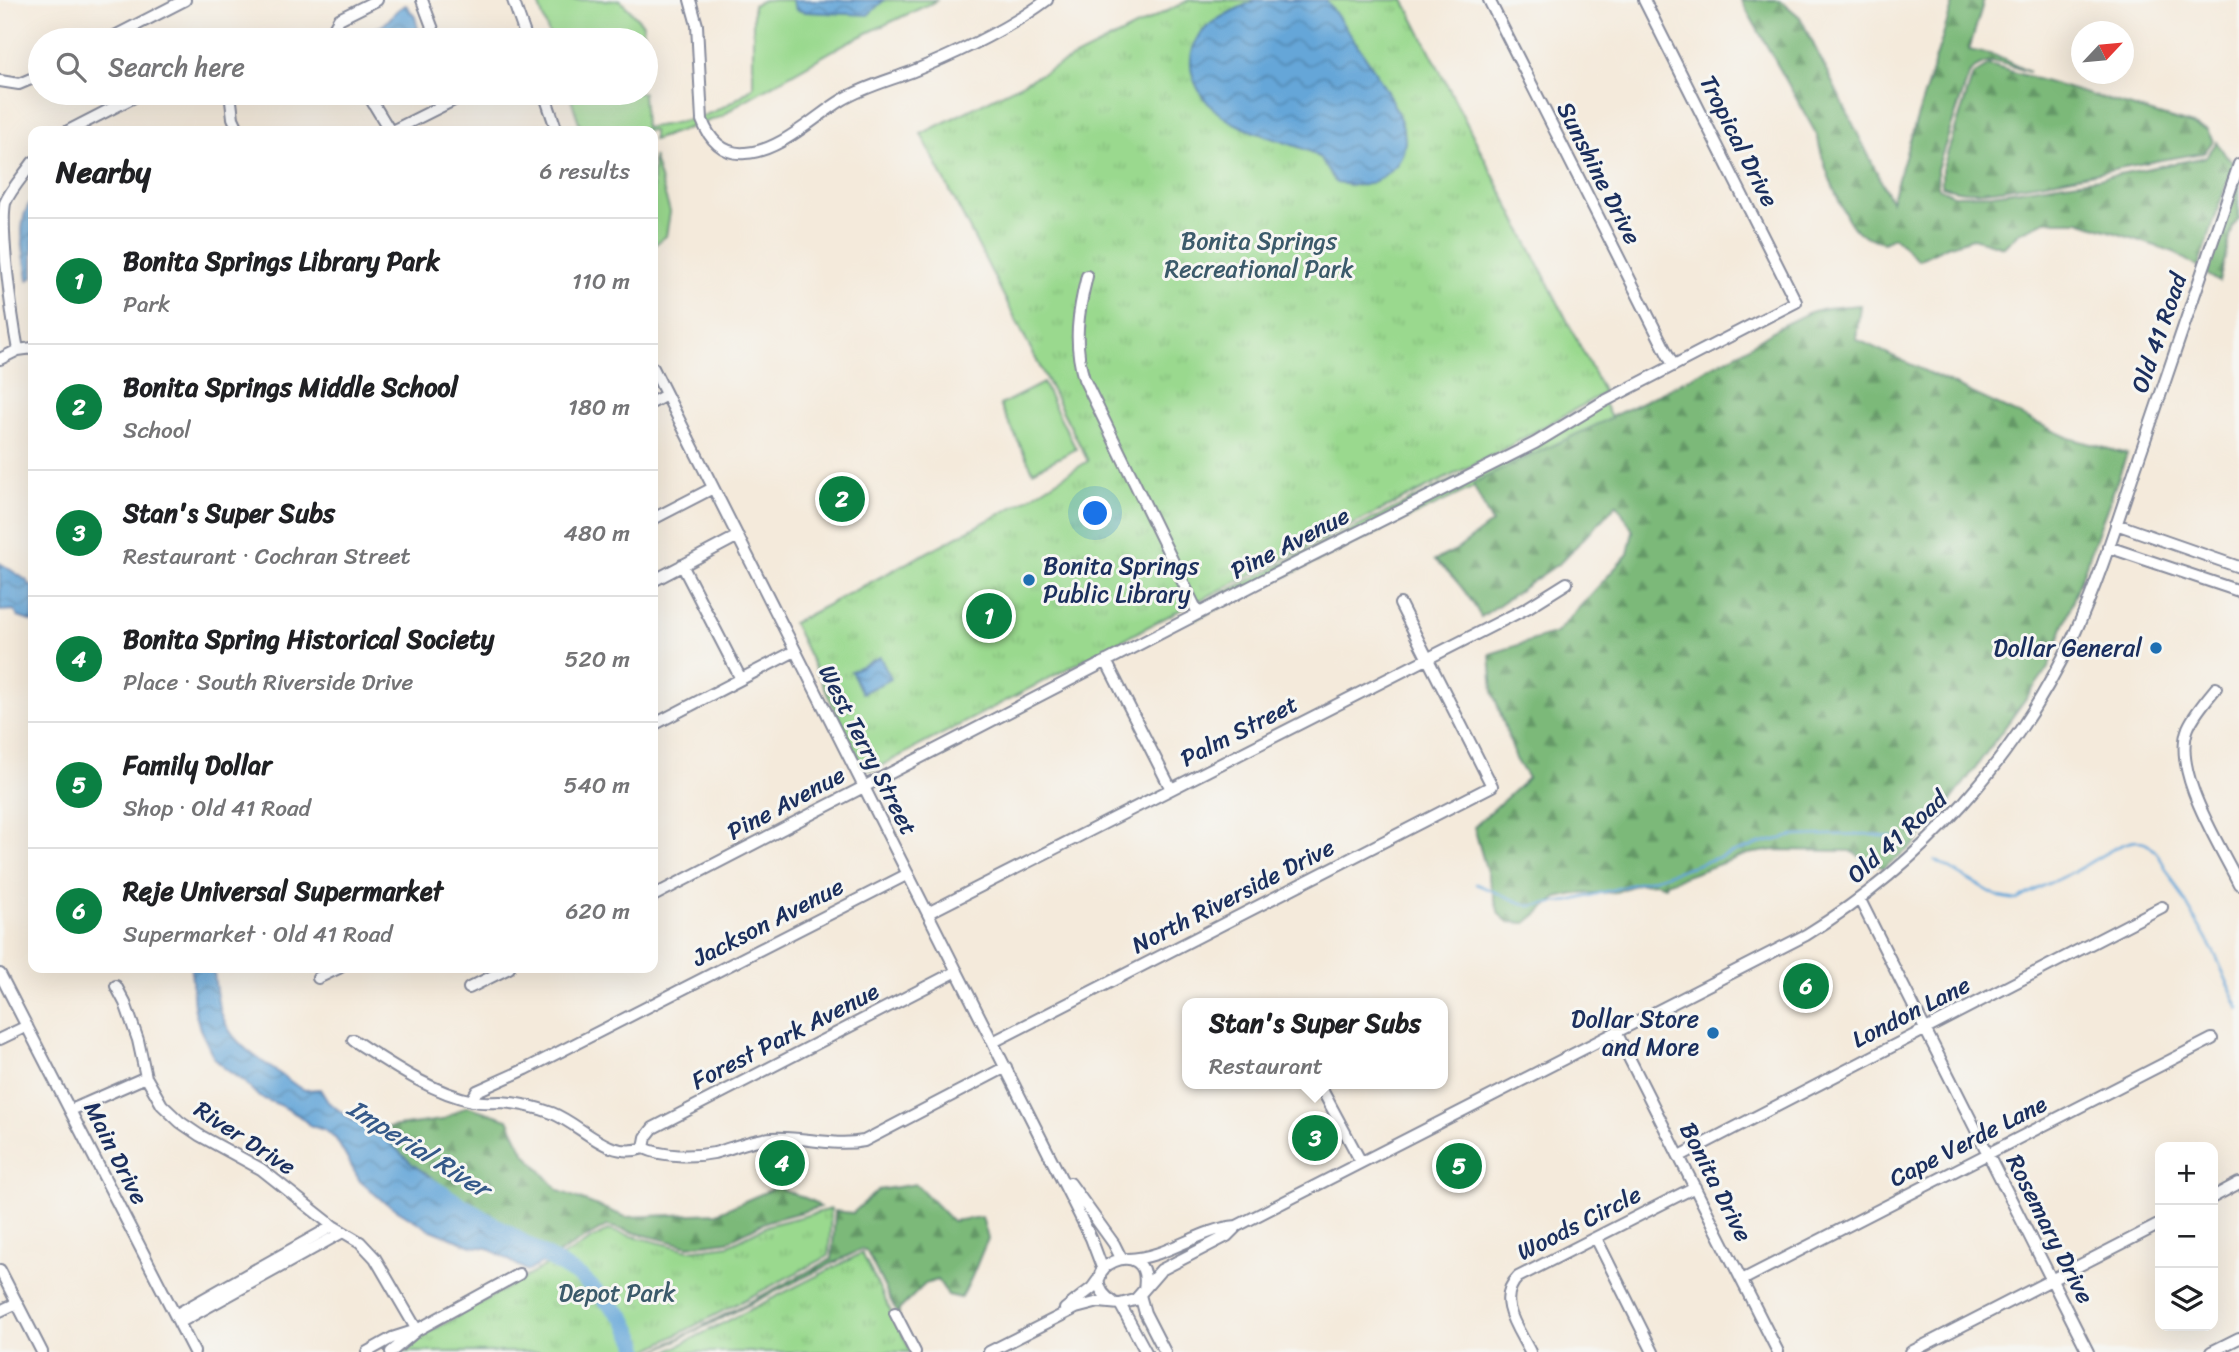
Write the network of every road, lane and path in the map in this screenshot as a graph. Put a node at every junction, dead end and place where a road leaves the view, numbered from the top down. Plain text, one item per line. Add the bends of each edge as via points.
1 (185, 0) edge
2 (377, 0) edge
3 (422, 0) edge
4 (513, 0) edge
5 (690, 0) edge
6 (1047, 0) edge
7 (1489, 0) edge
8 (1644, 0) edge
9 (130, 28) edge
10 (334, 28) edge
11 (432, 28) edge
12 (523, 28) edge
13 (28, 80) edge
14 (0, 81) edge
15 (119, 105) edge
16 (231, 105) edge
17 (375, 105) edge
18 (439, 105) edge
19 (548, 105) edge
20 (78, 126) edge
21 (237, 126) edge
22 (388, 126) edge
23 (400, 126) edge
24 (555, 126) edge
25 (2239, 164) edge
26 (28, 169) edge
27 (1087, 276) dead end
28 (1796, 302) joint
29 (28, 349) edge
30 (18, 350) junction
31 (0, 359) edge
32 (1673, 365) junction
33 (658, 378) edge
34 (667, 395) junction
35 (658, 400) edge
36 (713, 488) junction
37 (658, 516) edge
38 (2116, 524) junction
39 (738, 536) junction
40 (2108, 547) junction
41 (682, 565) junction
42 (2239, 567) edge
43 (658, 577) edge
44 (1567, 583) dead end
45 (2239, 591) edge
46 (1400, 604) dead end
47 (1198, 613) junction
48 (795, 651) junction
49 (1428, 659) junction
50 (1106, 661) junction
51 (741, 679) junction
52 (2216, 688) dead end
53 (658, 722) edge
54 (863, 786) junction
55 (1171, 789) junction
56 (908, 874) junction
57 (2239, 884) edge
58 (658, 893) edge
59 (1860, 900) junction
60 (2162, 907) dead end
61 (928, 913) junction
62 (957, 971) junction
63 (328, 973) edge
64 (499, 973) edge
65 (0, 974) edge
66 (318, 978) dead end
67 (116, 986) dead end
68 (469, 988) dead end
69 (27, 1026) junction
70 (1924, 1029) junction
71 (1616, 1032) junction
72 (0, 1039) edge
73 (353, 1040) dead end
74 (2212, 1040) dead end
75 (993, 1042) junction
76 (1006, 1067) junction
77 (146, 1077) junction
78 (497, 1083) junction
79 (1323, 1089) edge
80 (471, 1101) junction
81 (501, 1102) junction
82 (71, 1110) junction
83 (644, 1148) junction
84 (1047, 1150) junction
85 (1988, 1154) junction
86 (1680, 1156) junction
87 (1361, 1162) junction
88 (2239, 1183) edge
89 (1695, 1187) junction
90 (2218, 1194) edge
91 (1237, 1226) junction
92 (2155, 1227) edge
93 (338, 1229) junction
94 (1596, 1238) junction
95 (1125, 1259) junction
96 (0, 1270) edge
97 (1102, 1273) junction
98 (519, 1274) dead end
99 (1742, 1280) junction
100 (2052, 1280) junction
101 (1142, 1292) junction
102 (17, 1303) junction
103 (1117, 1303) junction
104 (0, 1311) edge
105 (895, 1313) dead end
106 (177, 1319) junction
107 (1040, 1327) junction
108 (417, 1330) junction
109 (2239, 1338) edge
110 (42, 1352) edge
111 (194, 1352) edge
112 (367, 1352) edge
113 (391, 1352) edge
114 (915, 1352) edge
115 (989, 1352) edge
116 (1146, 1352) edge
117 (1165, 1352) edge
118 (1530, 1352) edge
119 (1653, 1352) edge
120 (1778, 1352) edge
121 (1911, 1352) edge
122 (2088, 1352) edge
123 (2211, 1352) edge

1 - 9 street
2 - 10 street via 340,19
3 - 11 street
4 - 12 street
5 - 6 street via 697,25 702,120 719,146 741,154 764,149 859,91 931,63
7 - 32 street, Sunshine Drive
8 - 28 street, Tropical Drive
13 - 14 street via 19,84
15 - 20 street
16 - 21 street
17 - 22 street
18 - 23 street
19 - 24 street
25 - 38 street, Old 41 Road
26 - 30 street via 5,202 1,217
27 - 47 street via 1076,337 1084,379
28 - 32 street, Pine Avenue
29 - 30 street
30 - 31 street
32 - 47 street, Pine Avenue via 1535,443
33 - 34 street, West Terry Street
34 - 35 street
34 - 36 street, West Terry Street
36 - 37 street
36 - 39 street, West Terry Street
38 - 40 street, Old 41 Road
38 - 42 street
39 - 41 street
39 - 48 street, West Terry Street
40 - 45 street
40 - 59 street, Old 41 Road via 2066,652 2003,753 1954,816
41 - 43 street
41 - 51 street
44 - 49 street, Palm Street
46 - 49 street
47 - 50 street, Pine Avenue
48 - 51 street
48 - 54 street, West Terry Street
49 - 55 street, Palm Street
49 - 75 street, North Riverside Drive via 1492,786
50 - 54 street, Pine Avenue
50 - 55 street
51 - 53 street
52 - 57 street via 2189,726 2185,761 2194,793
54 - 56 street, West Terry Street
54 - 58 street, Pine Avenue
55 - 61 street, Palm Street
56 - 61 street, West Terry Street
56 - 78 street, Jackson Avenue
59 - 70 street, Rosemary Drive
59 - 71 street, Old 41 Road via 1770,955
60 - 70 street, London Lane
61 - 62 street, West Terry Street
62 - 75 street, West Terry Street
62 - 83 street, Forest Park Avenue via 653,1128
63 - 66 street
64 - 68 street
65 - 69 street, Main Drive
67 - 77 street, River Drive via 138,1040
69 - 72 street
69 - 82 street, Main Drive
70 - 85 street, Rosemary Drive
70 - 86 street, London Lane
71 - 86 street, Bonita Drive
71 - 87 street, Old 41 Road
73 - 80 street via 422,1081
74 - 85 street, Cape Verde Lane
75 - 76 street, West Terry Street
76 - 83 street via 864,1141 841,1144 768,1138 702,1154
76 - 84 street, West Terry Street
77 - 82 street
77 - 93 street, River Drive via 170,1114 261,1169
78 - 80 street, Jackson Avenue via 477,1091
78 - 81 street
79 - 87 street
80 - 81 street
81 - 83 street via 554,1114 613,1149
82 - 106 street, Main Drive
84 - 95 street, West Terry Street
84 - 97 street, West Terry Street via 1091,1238
85 - 99 street, Cape Verde Lane
85 - 100 street, Rosemary Drive
86 - 89 street, Bonita Drive
87 - 91 street, Old 41 Road
88 - 90 street
89 - 94 street, Woods Circle
89 - 99 street, Bonita Drive
91 - 95 street, Old 41 Road via 1220,1227 1147,1258
91 - 101 street, Old 41 Road via 1227,1236 1161,1269
92 - 100 street
93 - 106 street
93 - 108 street, River Drive via 375,1258
94 - 118 street, Woods Circle via 1518,1277 1511,1285 1508,1306
94 - 119 street
95 - 97 street via 1114,1260
95 - 101 street via 1144,1274
96 - 102 street
97 - 103 street via 1102,1292
97 - 107 street via 1092,1288
98 - 108 street
99 - 120 street, Bonita Drive
100 - 121 street
100 - 122 street, Rosemary Drive
101 - 103 street via 1128,1303
101 - 117 street via 1145,1312
102 - 104 street
102 - 110 street
103 - 107 street via 1076,1308
103 - 116 street
105 - 114 street
106 - 111 street, Main Drive
107 - 115 street
108 - 112 street
108 - 113 street
109 - 123 street

